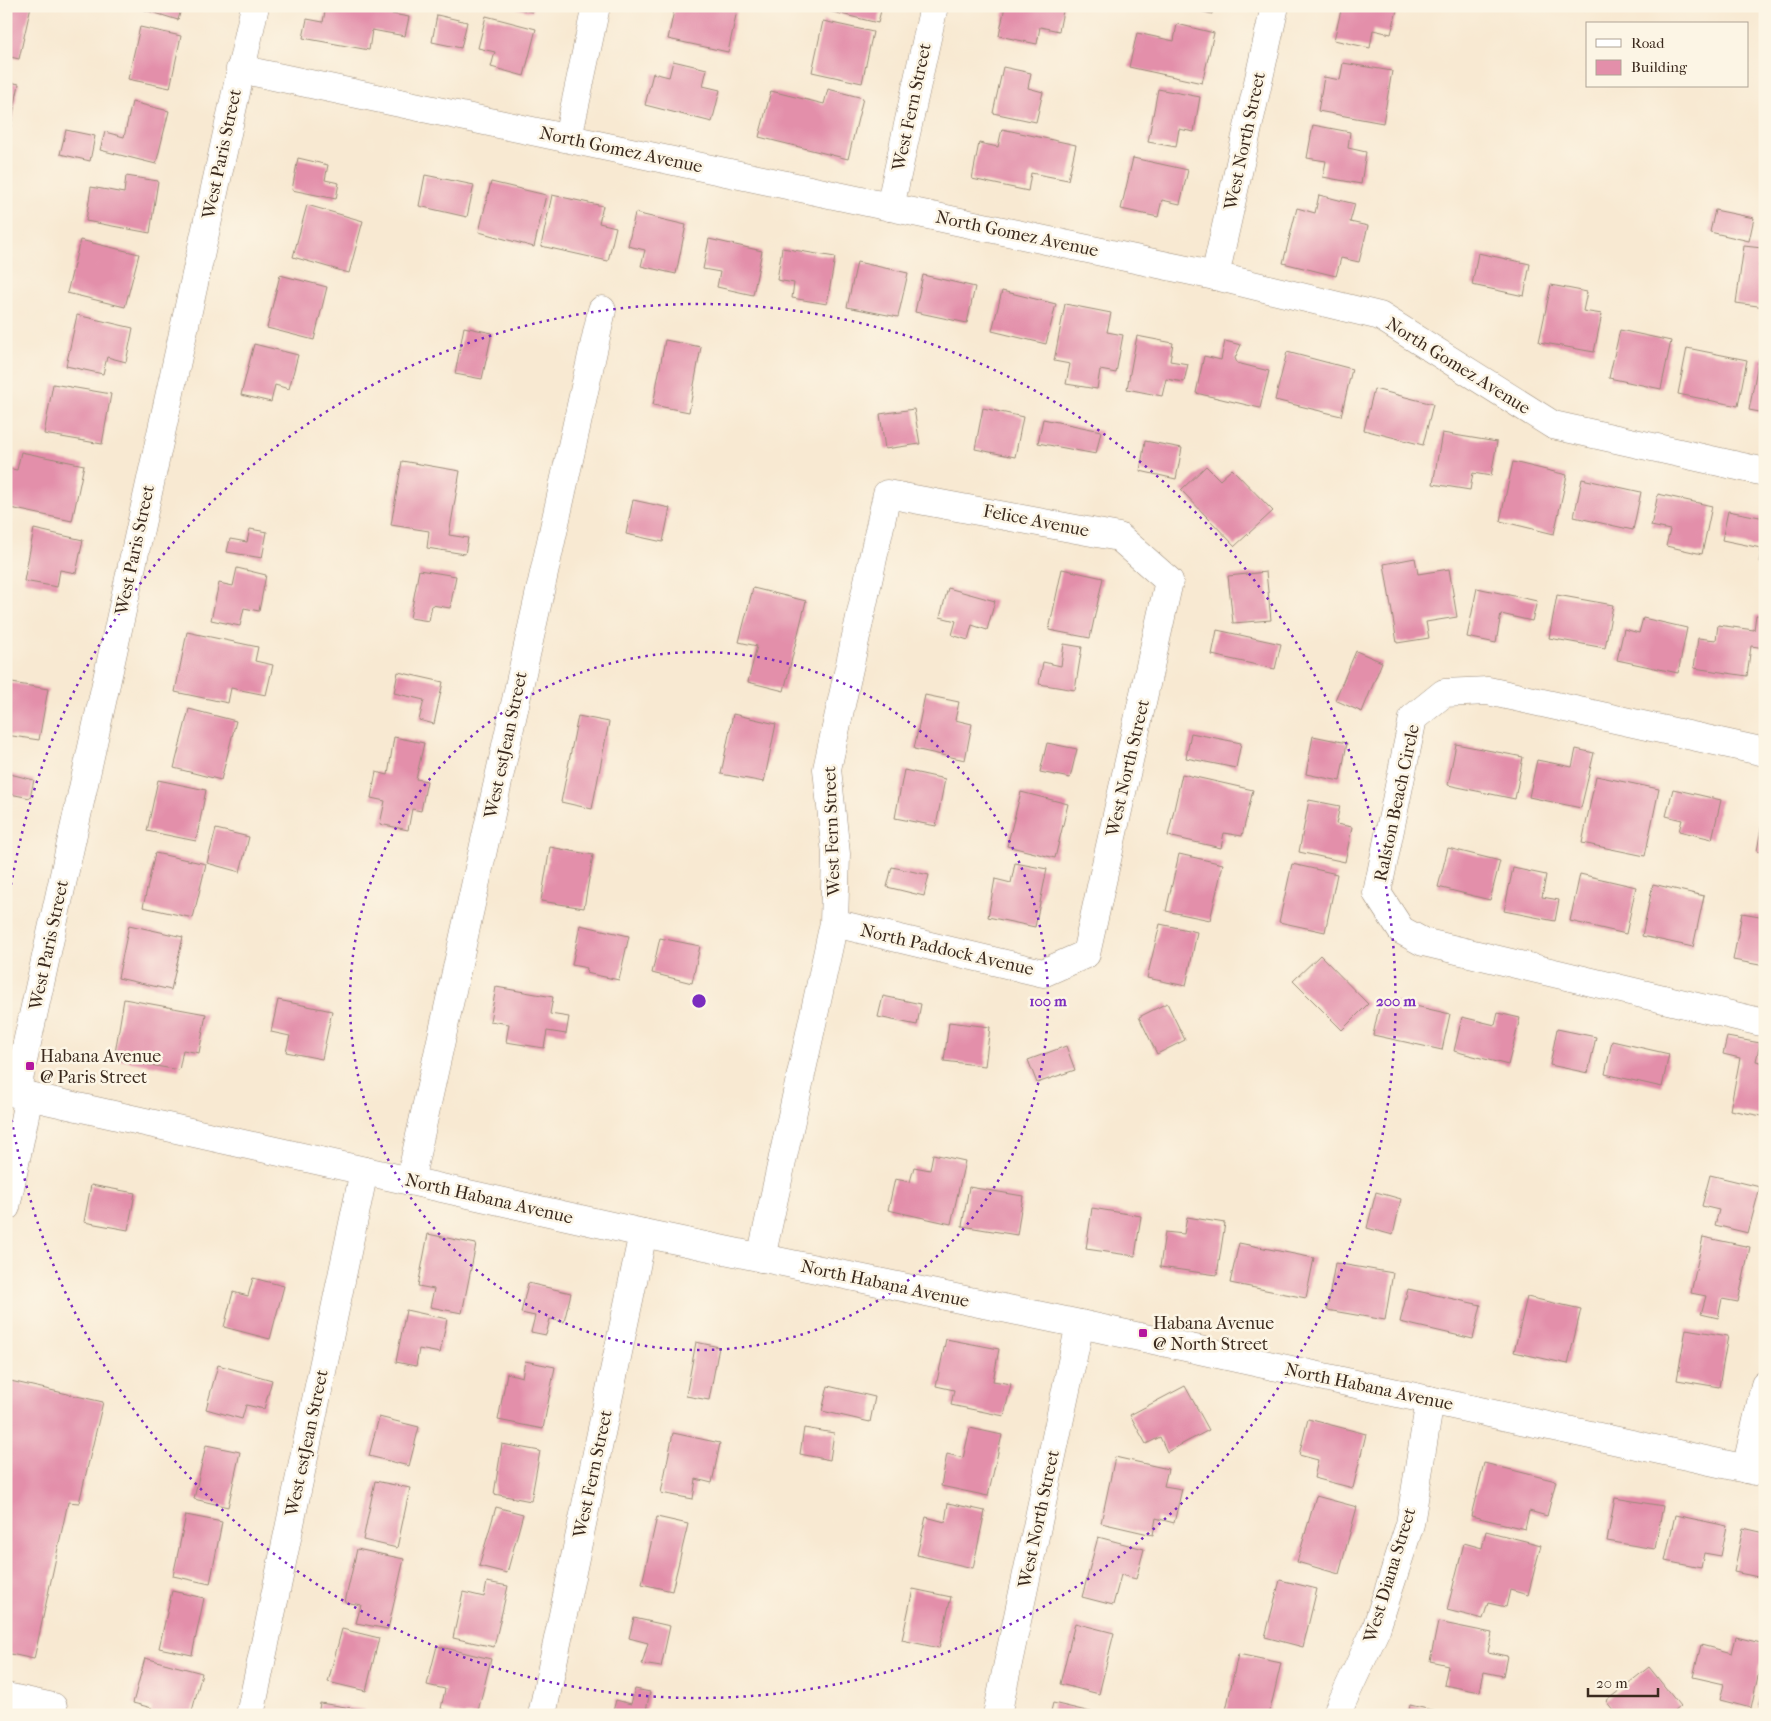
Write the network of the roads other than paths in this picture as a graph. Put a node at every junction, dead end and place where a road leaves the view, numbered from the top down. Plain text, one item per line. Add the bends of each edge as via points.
1 (255, 6) edge
2 (596, 6) edge
3 (934, 6) edge
4 (1275, 6) edge
5 (240, 69) junction
6 (568, 138) junction
7 (890, 207) junction
8 (1215, 276) junction
9 (602, 310) dead end
10 (1765, 472) edge
11 (887, 494) joint
12 (1169, 581) joint
13 (1765, 752) edge
14 (834, 923) junction
15 (1086, 954) joint
16 (1765, 1023) edge
17 (17, 1093) edge
18 (12, 1149) edge
19 (364, 1171) junction
20 (410, 1181) junction
21 (6, 1207) edge
22 (643, 1233) junction
23 (760, 1258) junction
24 (1080, 1324) junction
25 (1765, 1385) edge
26 (1430, 1400) junction
27 (1755, 1471) edge
28 (6, 1696) edge
29 (51, 1715) edge
30 (250, 1715) edge
31 (542, 1715) edge
32 (997, 1715) edge
33 (1336, 1715) edge

1 - 5 street, West Paris Street
2 - 6 street
3 - 7 street, West Fern Street
4 - 8 street, West North Street
5 - 6 street, North Gomez Avenue
5 - 17 street, West Paris Street
6 - 7 street, North Gomez Avenue
7 - 8 street, North Gomez Avenue
8 - 10 street, North Gomez Avenue via 1380,316 1554,426
9 - 20 street, West estJean Street
11 - 12 street, Felice Avenue via 1119,537
11 - 14 street, West Fern Street via 827,769 836,854
12 - 15 street, West North Street
13 - 16 street, Ralston Beach Circle via 1488,691 1444,693 1414,718 1377,893 1402,930 1423,942
14 - 15 street, North Paddock Avenue via 1043,973
14 - 23 street, West Fern Street
17 - 18 street, West Paris Street
17 - 19 street, North Habana Avenue
18 - 21 street, West Paris Street
19 - 20 street, North Habana Avenue
19 - 30 street, West estJean Street
20 - 22 street, North Habana Avenue
22 - 23 street, North Habana Avenue
22 - 31 street, West Fern Street
23 - 24 street, North Habana Avenue
24 - 26 street, North Habana Avenue
24 - 32 street, West North Street
25 - 27 street
26 - 27 street, North Habana Avenue
26 - 33 street, West Diana Street via 1410,1524 1376,1629
28 - 29 street via 53,1707

